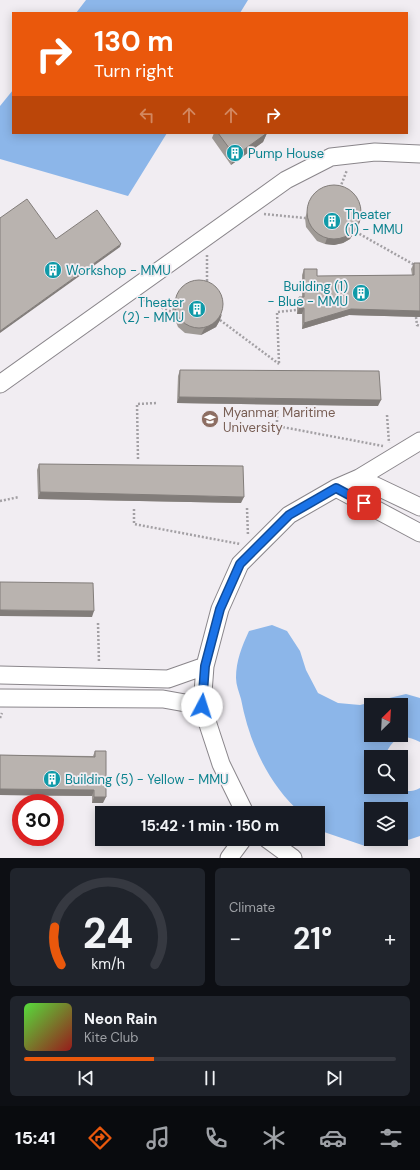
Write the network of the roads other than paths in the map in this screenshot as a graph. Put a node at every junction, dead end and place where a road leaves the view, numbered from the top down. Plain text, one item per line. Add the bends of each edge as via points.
1 (420, 154) edge
2 (0, 384) edge
3 (420, 441) edge
4 (359, 478) junction
5 (336, 488) junction
6 (420, 507) edge
7 (420, 533) edge
8 (205, 666) junction
9 (0, 675) edge
10 (0, 698) edge
11 (202, 706) junction
12 (242, 806) edge
13 (238, 846) edge
14 (277, 846) edge
15 (229, 858) edge
16 (293, 858) edge

1 - 2 street via 375,152 331,157 286,180
3 - 4 street
4 - 5 street
4 - 6 street
5 - 7 street
5 - 8 street via 289,515 248,550 220,609
8 - 9 street via 168,679
8 - 11 street
10 - 11 street via 163,699
11 - 12 street via 221,764
13 - 15 street
14 - 16 street

